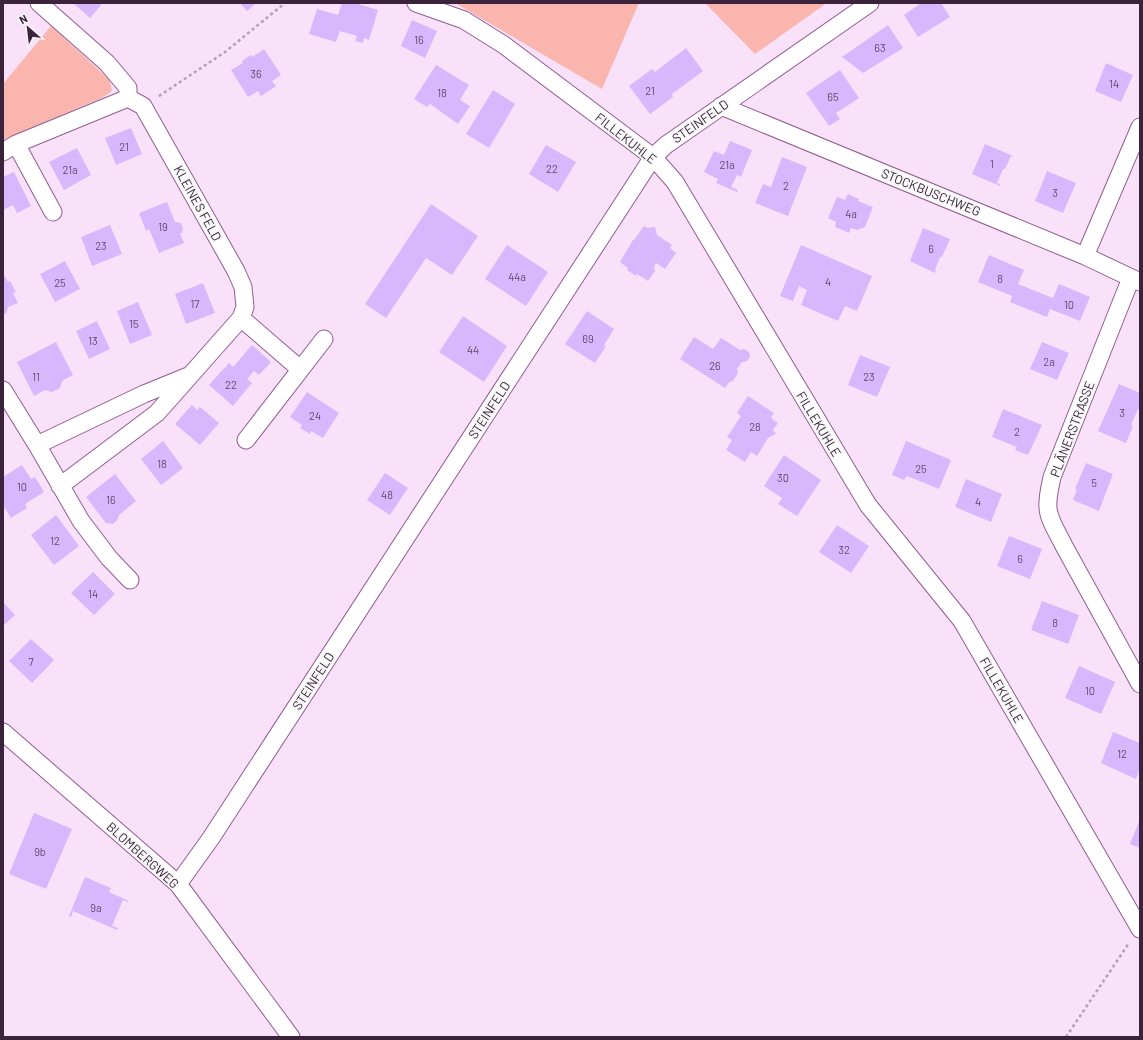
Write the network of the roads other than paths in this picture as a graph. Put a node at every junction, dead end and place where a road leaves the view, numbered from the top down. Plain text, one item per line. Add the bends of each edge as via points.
1 (416, 3) edge
2 (870, 3) edge
3 (40, 4) edge
4 (128, 98) junction
5 (721, 106) junction
6 (1140, 127) edge
7 (9, 148) edge
8 (653, 157) junction
9 (53, 212) dead end
10 (1085, 256) junction
11 (1136, 280) edge
12 (240, 318) junction
13 (324, 340) dead end
14 (300, 369) junction
15 (192, 374) junction
16 (3, 390) edge
17 (246, 440) dead end
18 (37, 444) junction
19 (60, 486) junction
20 (130, 580) dead end
21 (1140, 684) edge
22 (3, 732) edge
23 (178, 884) junction
24 (1140, 929) edge
25 (291, 1037) edge

1 - 8 street, FILLEKUHLE via 464,20 504,45
2 - 5 street, STEINFELD
3 - 4 street via 107,63 128,88
4 - 7 street
4 - 12 street, KLEINES FELD via 143,106 243,287 245,307
5 - 8 street, STEINFELD
5 - 10 street, STOCKBUSCHWEG
6 - 10 street
7 - 9 street
8 - 23 street, STEINFELD via 211,838
8 - 24 street, FILLEKUHLE via 675,182 868,505 962,621
10 - 11 street, STOCKBUSCHWEG
11 - 21 street, PLÄNERSTRASSE via 1052,477 1048,509 1064,546
12 - 14 street
12 - 15 street, KLEINES FELD
13 - 14 street
14 - 17 street
15 - 18 street, KLEINES FELD
15 - 19 street, KLEINES FELD via 157,413
16 - 18 street
18 - 19 street
19 - 20 street via 81,521 109,558
22 - 23 street, BLOMBERGWEG
23 - 25 street, BLOMBERGWEG

